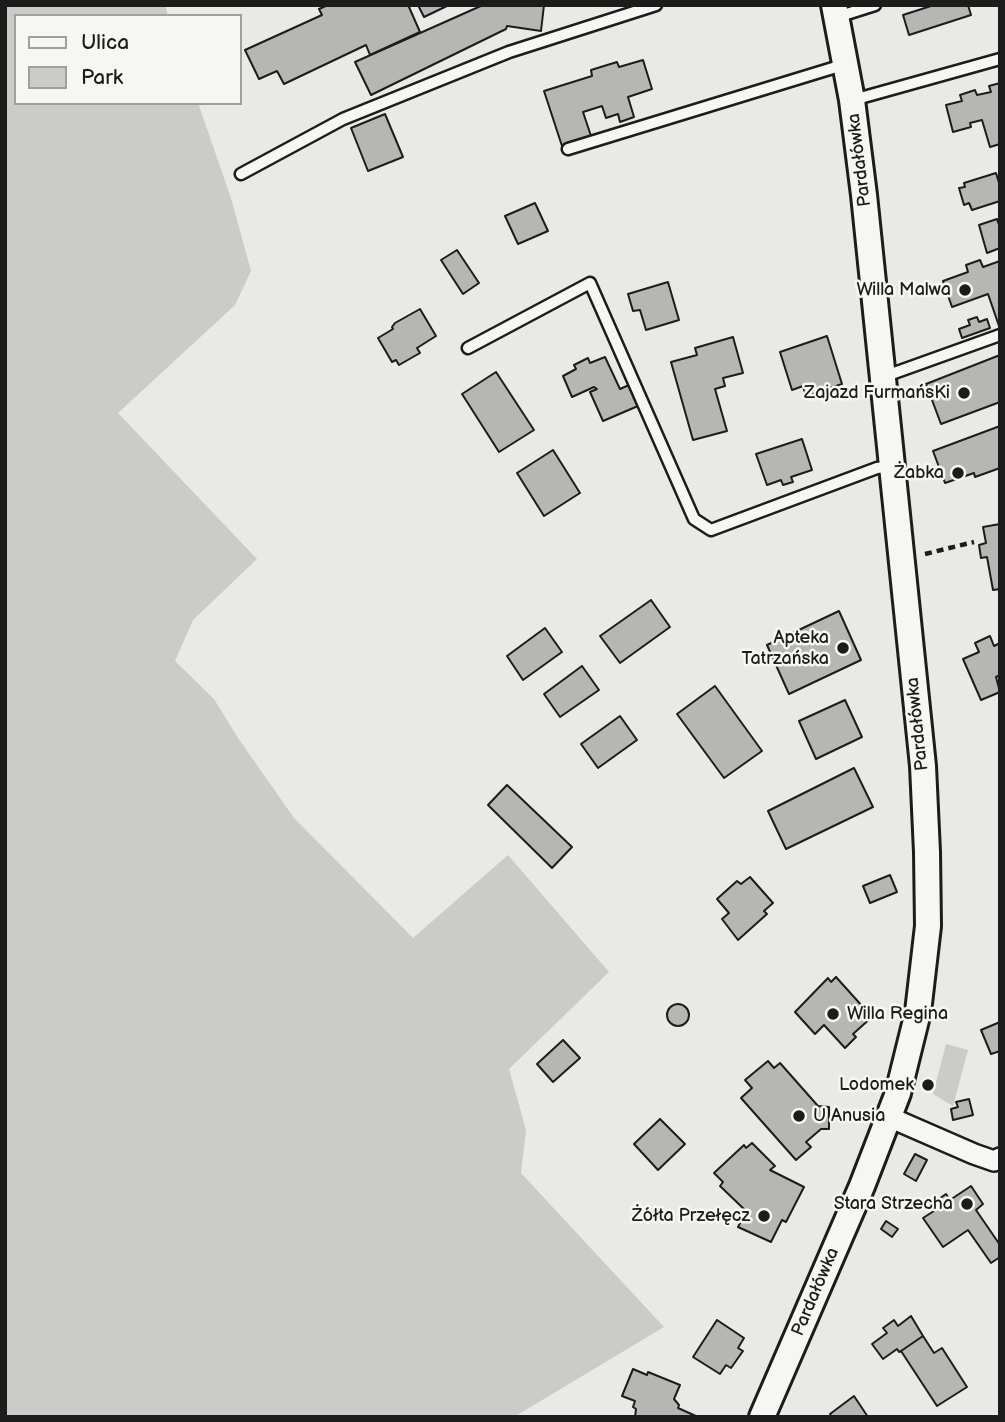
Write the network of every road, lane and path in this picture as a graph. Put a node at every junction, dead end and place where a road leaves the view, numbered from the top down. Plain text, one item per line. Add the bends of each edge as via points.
1 (656, 5) edge
2 (875, 5) edge
3 (836, 11) edge
4 (1000, 59) edge
5 (846, 64) junction
6 (852, 100) junction
7 (568, 149) dead end
8 (241, 174) dead end
9 (1000, 335) edge
10 (468, 348) dead end
11 (883, 377) junction
12 (891, 465) junction
13 (974, 542) dead end
14 (917, 556) dead end
15 (889, 1117) junction
16 (998, 1163) edge
17 (762, 1417) edge

1 - 8 lane via 509,52 343,119
2 - 3 lane
3 - 5 street, Pardałówka
4 - 6 lane
5 - 6 street, Pardałówka
5 - 7 lane
6 - 11 street, Pardałówka
9 - 11 lane
10 - 12 lane via 590,283 694,519 711,530
11 - 12 street, Pardałówka
12 - 15 street, Pardałówka via 923,766 928,898 918,1012
13 - 14 path
15 - 16 street
15 - 17 street, Pardałówka

